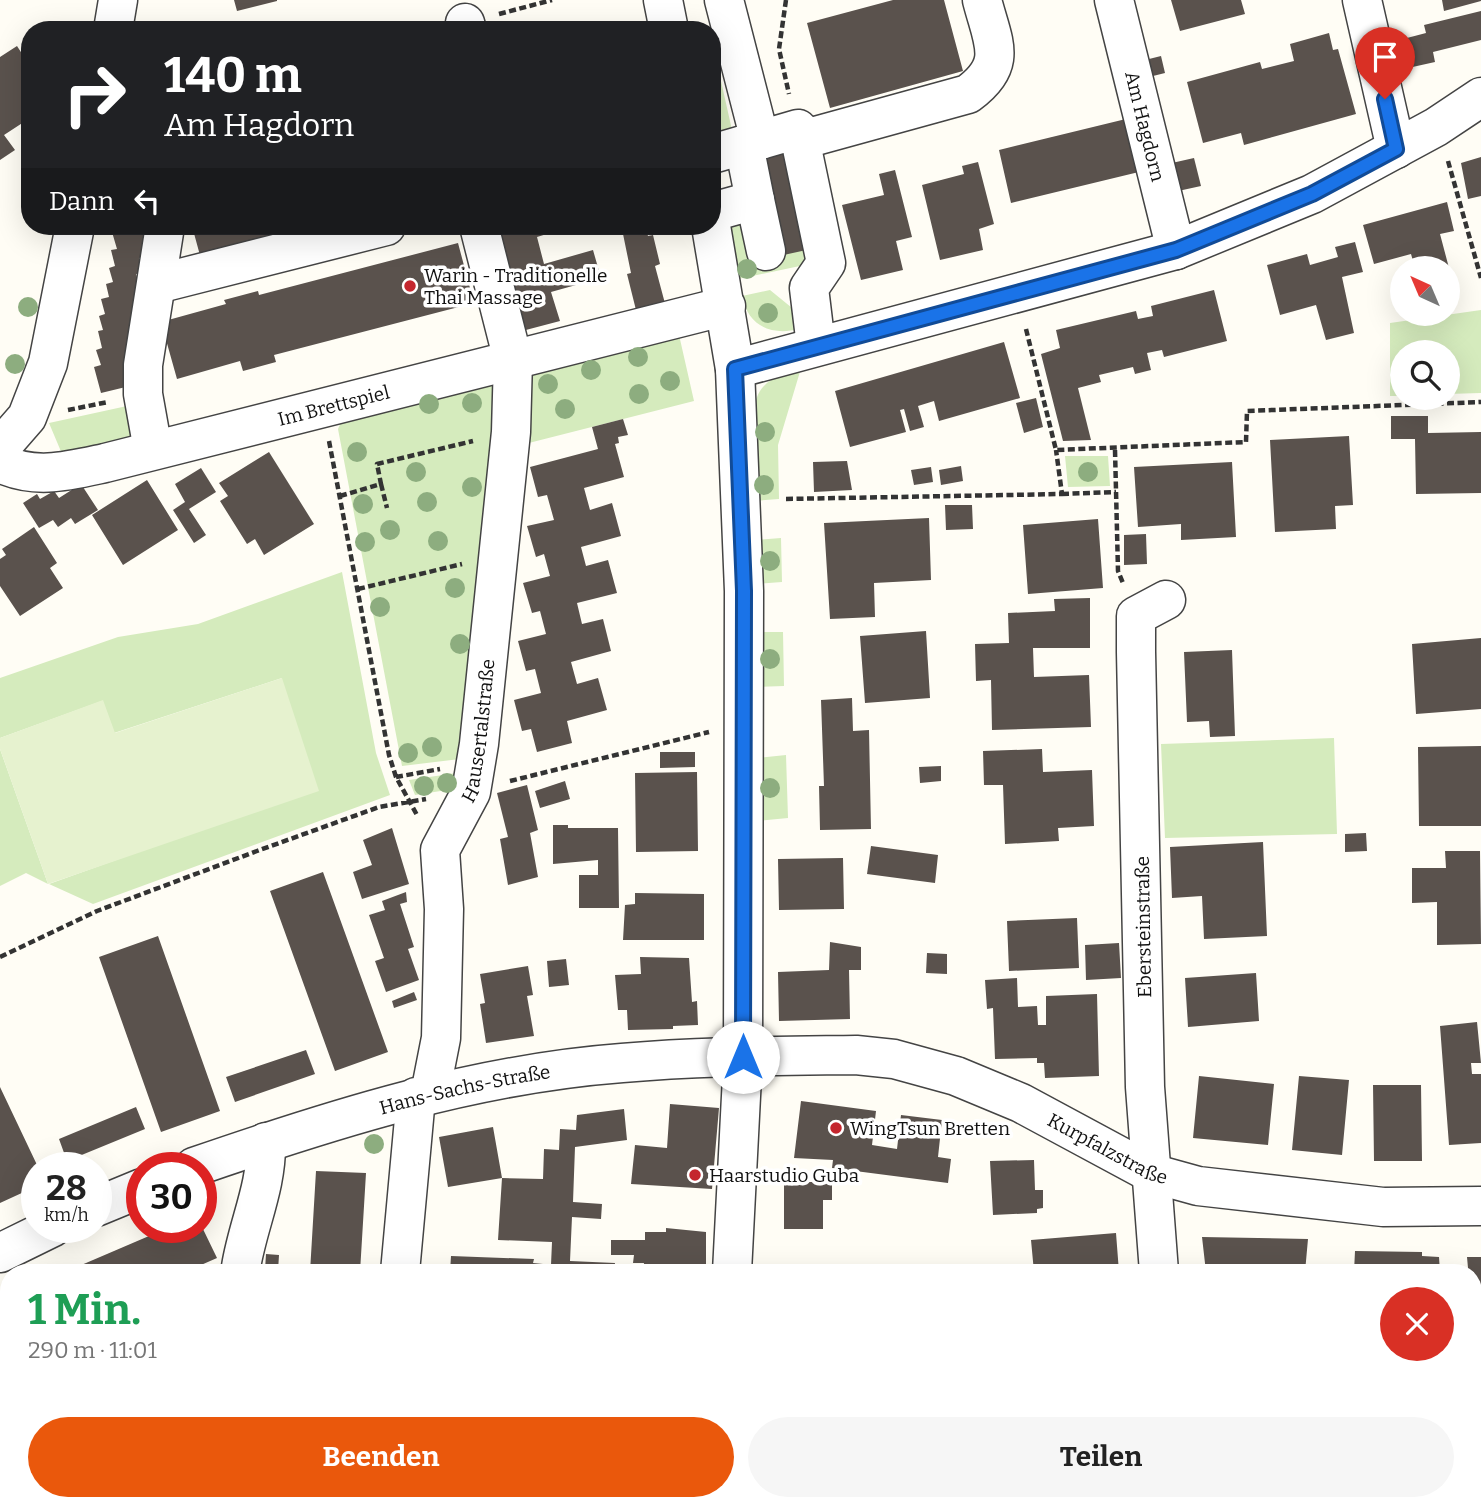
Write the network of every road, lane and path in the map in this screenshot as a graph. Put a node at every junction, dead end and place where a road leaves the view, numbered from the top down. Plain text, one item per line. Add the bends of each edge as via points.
1 (118, 0) edge
2 (552, 0) edge
3 (724, 0) edge
4 (786, 0) edge
5 (982, 0) edge
6 (1114, 0) edge
7 (1362, 0) edge
8 (114, 21) edge
9 (483, 21) edge
10 (1481, 97) edge
11 (1436, 127) junction
12 (799, 135) junction
13 (739, 146) edge
14 (1396, 149) junction
15 (755, 200) junction
16 (721, 209) edge
17 (73, 235) edge
18 (164, 235) edge
19 (350, 235) edge
20 (481, 235) edge
21 (713, 235) edge
22 (1176, 250) junction
23 (766, 251) dead end
24 (1481, 278) edge
25 (157, 284) junction
26 (1017, 293) junction
27 (726, 306) junction
28 (816, 346) junction
29 (513, 360) junction
30 (735, 369) junction
31 (143, 394) junction
32 (1481, 402) edge
33 (323, 409) junction
34 (27, 417) junction
35 (511, 432) junction
36 (0, 448) edge
37 (153, 450) junction
38 (1056, 450) junction
39 (1115, 450) junction
40 (0, 463) edge
41 (381, 484) junction
42 (1116, 492) junction
43 (1062, 494) junction
44 (340, 496) junction
45 (786, 499) dead end
46 (387, 508) dead end
47 (499, 555) junction
48 (358, 589) junction
49 (1151, 608) joint
50 (744, 723) junction
51 (471, 792) junction
52 (0, 957) edge
53 (743, 1057) junction
54 (423, 1096) junction
55 (266, 1142) junction
56 (217, 1159) edge
57 (1151, 1173) junction
58 (1481, 1206) edge
59 (21, 1243) edge
60 (0, 1253) edge
61 (242, 1264) edge
62 (401, 1264) edge
63 (732, 1264) edge
64 (1158, 1264) edge

1 - 8 street
2 - 9 path
3 - 13 street
4 - 12 path via 779,49
5 - 12 street via 995,63 987,80 968,94
6 - 22 street, Am Hagdorn
7 - 14 street
10 - 11 street
11 - 14 street
11 - 24 path
12 - 13 street
12 - 28 street via 826,263 809,288
13 - 15 street
14 - 22 street via 1312,194
15 - 16 street
15 - 23 street
17 - 34 street via 48,363
18 - 25 street
19 - 25 street
20 - 29 street
21 - 27 street
22 - 26 street
25 - 31 street via 143,365
26 - 28 street
26 - 38 path
27 - 29 street, Im Brettspiel
27 - 30 street
28 - 30 street
29 - 33 street, Im Brettspiel
29 - 35 street, Hausertalstraße
30 - 50 street
31 - 34 path
31 - 37 street
32 - 39 path via 1247,411 1246,442
33 - 37 street, Im Brettspiel
33 - 44 path
34 - 36 street
35 - 41 path via 377,464
35 - 47 street, Hausertalstraße
37 - 40 street, Im Brettspiel via 49,474 17,471
38 - 39 path
38 - 43 path
39 - 42 path
41 - 44 path
41 - 46 path
42 - 43 path
42 - 49 path via 1118,571
43 - 45 path
44 - 48 path
47 - 48 path
47 - 51 street, Hausertalstraße
48 - 52 path via 389,755 409,802 379,807 97,911
49 - 57 street, Ebersteinstraße via 1145,1087
50 - 51 path
50 - 53 street
51 - 54 street, Hausertalstraße via 440,849 444,909 441,1038
53 - 54 street, Hans-Sachs-Straße via 620,1063
53 - 57 street, Kurpfalzstraße via 869,1056 956,1076 1021,1103
53 - 63 street
54 - 55 street, Hans-Sachs-Straße
54 - 62 street, Hausertalstraße
55 - 56 street, Hans-Sachs-Straße
55 - 61 street via 267,1169
57 - 58 street, Kurpfalzstraße via 1265,1196 1383,1207
57 - 64 street, Ebersteinstraße
59 - 60 street

